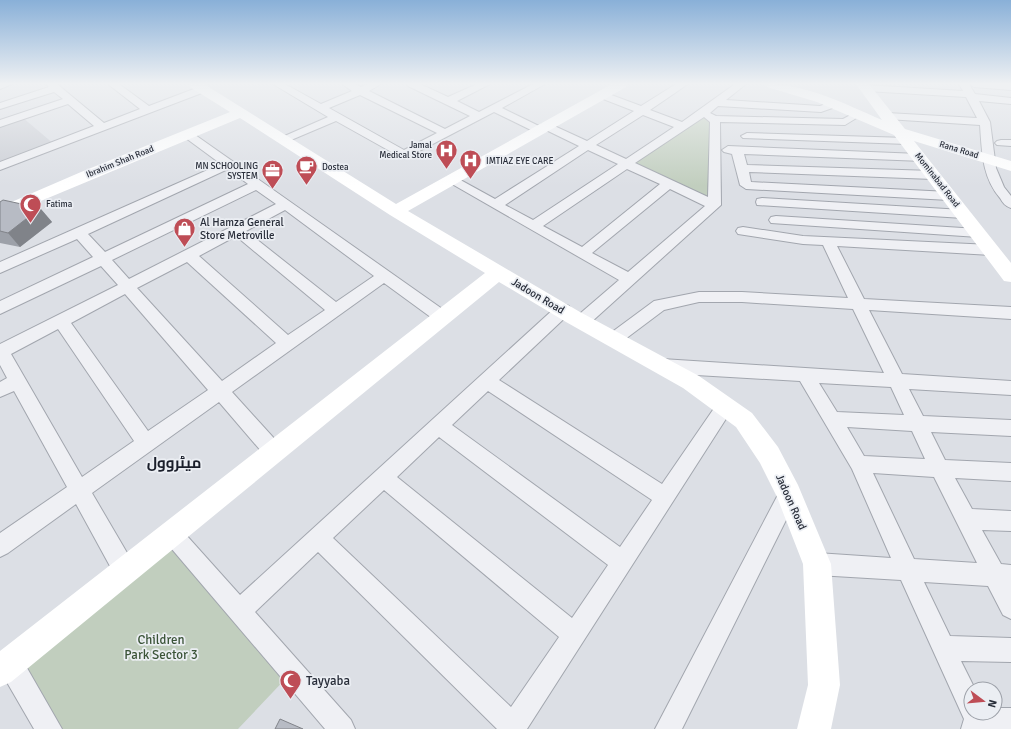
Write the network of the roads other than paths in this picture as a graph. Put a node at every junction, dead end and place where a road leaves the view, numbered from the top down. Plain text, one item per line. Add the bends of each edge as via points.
1 (17, 118) edge
2 (91, 118) edge
3 (126, 118) edge
4 (228, 118) edge
5 (249, 118) edge
6 (332, 118) edge
7 (340, 118) edge
8 (415, 118) edge
9 (475, 118) edge
10 (519, 118) edge
11 (560, 118) edge
12 (632, 118) edge
13 (661, 118) edge
14 (703, 118) edge
15 (711, 118) edge
16 (754, 118) edge
17 (852, 118) edge
18 (866, 118) edge
19 (890, 118) edge
20 (967, 118) edge
21 (983, 118) edge
22 (985, 122) junction
23 (0, 124) edge
24 (682, 126) junction
25 (102, 127) junction
26 (543, 128) junction
27 (445, 133) junction
28 (187, 134) junction
29 (747, 136) dead end
30 (903, 136) junction
31 (284, 140) junction
32 (587, 146) junction
33 (715, 150) junction
34 (737, 150) junction
35 (919, 158) junction
36 (988, 158) junction
37 (626, 164) junction
38 (228, 165) junction
39 (0, 166) edge
40 (1011, 166) edge
41 (741, 168) junction
42 (933, 175) junction
43 (451, 180) junction
44 (668, 184) junction
45 (256, 185) junction
46 (998, 188) junction
47 (1011, 192) edge
48 (949, 196) junction
49 (762, 202) dead end
50 (1011, 204) edge
51 (285, 205) junction
52 (495, 205) junction
53 (714, 205) junction
54 (396, 211) junction
55 (0, 213) edge
56 (963, 214) junction
57 (776, 220) dead end
58 (533, 226) junction
59 (238, 230) junction
60 (743, 231) dead end
61 (79, 232) junction
62 (978, 233) junction
63 (828, 242) junction
64 (991, 250) junction
65 (582, 254) junction
66 (189, 255) junction
67 (101, 259) junction
68 (0, 268) edge
69 (499, 272) junction
70 (384, 276) junction
71 (1011, 276) edge
72 (628, 279) junction
73 (127, 287) junction
74 (859, 304) junction
75 (0, 308) edge
76 (335, 310) junction
77 (563, 310) junction
78 (1011, 313) edge
79 (442, 317) junction
80 (62, 321) junction
81 (582, 321) junction
82 (614, 339) junction
83 (288, 344) junction
84 (1, 351) edge
85 (662, 366) junction
86 (805, 375) junction
87 (18, 381) junction
88 (487, 381) junction
89 (898, 381) junction
90 (1011, 388) edge
91 (0, 390) edge
92 (220, 391) junction
93 (725, 406) junction
94 (832, 419) junction
95 (919, 425) junction
96 (439, 426) junction
97 (1011, 428) edge
98 (146, 443) junction
99 (274, 452) junction
100 (859, 464) junction
101 (940, 469) junction
102 (1011, 472) edge
103 (383, 477) junction
104 (79, 489) junction
105 (789, 494) junction
106 (665, 497) junction
107 (965, 519) junction
108 (1011, 521) edge
109 (172, 534) junction
110 (318, 538) junction
111 (0, 546) edge
112 (622, 562) junction
113 (817, 564) junction
114 (908, 570) junction
115 (125, 571) junction
116 (1002, 576) edge
117 (1011, 607) edge
118 (239, 611) junction
119 (574, 635) junction
120 (943, 648) junction
121 (1011, 650) edge
122 (5, 667) edge
123 (963, 693) edge
124 (512, 728) edge
125 (50, 729) edge
126 (342, 729) edge
127 (668, 729) edge
128 (814, 729) edge

1 - 23 street
2 - 25 street
3 - 25 street
4 - 28 street, Ibrahim Shah Road
5 - 31 street, Jadoon Road
6 - 31 street
7 - 27 street via 404,154
8 - 27 street
9 - 27 street
10 - 26 street
11 - 26 street
12 - 32 street
13 - 24 street
14 - 24 street
15 - 33 street via 715,121
16 - 17 street via 846,122
18 - 30 street, Rana Road
19 - 30 street, Mominabad Road
20 - 22 street
21 - 22 street
22 - 36 street
24 - 37 street
25 - 39 street
26 - 32 street
26 - 43 street
28 - 38 street
28 - 55 street, Ibrahim Shah Road
29 - 30 street
30 - 35 street, Mominabad Road
30 - 36 street, Rana Road
31 - 54 street, Jadoon Road
32 - 37 street
32 - 52 street
33 - 34 street
33 - 53 street
34 - 35 street
34 - 41 street
35 - 42 street, Mominabad Road
36 - 40 street, Rana Road
36 - 46 street
37 - 44 street
37 - 58 street
38 - 45 street
38 - 61 street
41 - 42 street
41 - 48 street via 746,185
42 - 48 street, Mominabad Road
43 - 52 street
43 - 54 street
44 - 53 street
44 - 65 street
45 - 51 street
45 - 67 street
46 - 47 street
46 - 50 street
48 - 56 street, Mominabad Road
49 - 56 street
51 - 59 street
51 - 70 street
52 - 58 street
53 - 72 street
54 - 69 street, Jadoon Road
56 - 62 street, Mominabad Road
57 - 62 street
58 - 65 street
59 - 66 street
59 - 76 street
60 - 63 street
61 - 67 street
61 - 68 street
62 - 64 street, Mominabad Road
63 - 64 street
63 - 74 street
64 - 71 street, Mominabad Road
65 - 72 street
66 - 73 street
66 - 83 street
67 - 73 street
67 - 75 street
69 - 77 street, Jadoon Road
69 - 79 street
70 - 76 street
70 - 79 street
72 - 81 street
73 - 80 street
73 - 92 street
74 - 78 street
74 - 82 street via 699,297 659,305
74 - 89 street
76 - 83 street
77 - 81 street, Jadoon Road
77 - 88 street
79 - 99 street
80 - 84 street
80 - 98 street
81 - 82 street, Jadoon Road
82 - 85 street, Jadoon Road
83 - 92 street
84 - 87 street
85 - 86 street
85 - 93 street, Jadoon Road via 691,382
86 - 89 street
86 - 94 street
87 - 91 street
87 - 104 street
88 - 96 street
88 - 106 street
89 - 90 street
89 - 95 street
92 - 98 street
92 - 99 street
93 - 105 street, Jadoon Road via 744,420 769,455
93 - 106 street
94 - 95 street
94 - 100 street
95 - 97 street
95 - 101 street
96 - 103 street
96 - 112 street
98 - 104 street
99 - 109 street
100 - 101 street
100 - 114 street
101 - 102 street
101 - 107 street
103 - 110 street
103 - 119 street
104 - 111 street
104 - 115 street
105 - 113 street, Jadoon Road
105 - 127 street
106 - 112 street
107 - 108 street
107 - 116 street
109 - 115 street
109 - 118 street
110 - 118 street
110 - 124 street
112 - 119 street
113 - 114 street
113 - 128 street, Jadoon Road via 824,685
114 - 116 street
114 - 120 street
115 - 122 street
116 - 117 street
118 - 126 street
119 - 124 street
120 - 121 street
120 - 123 street
122 - 125 street

